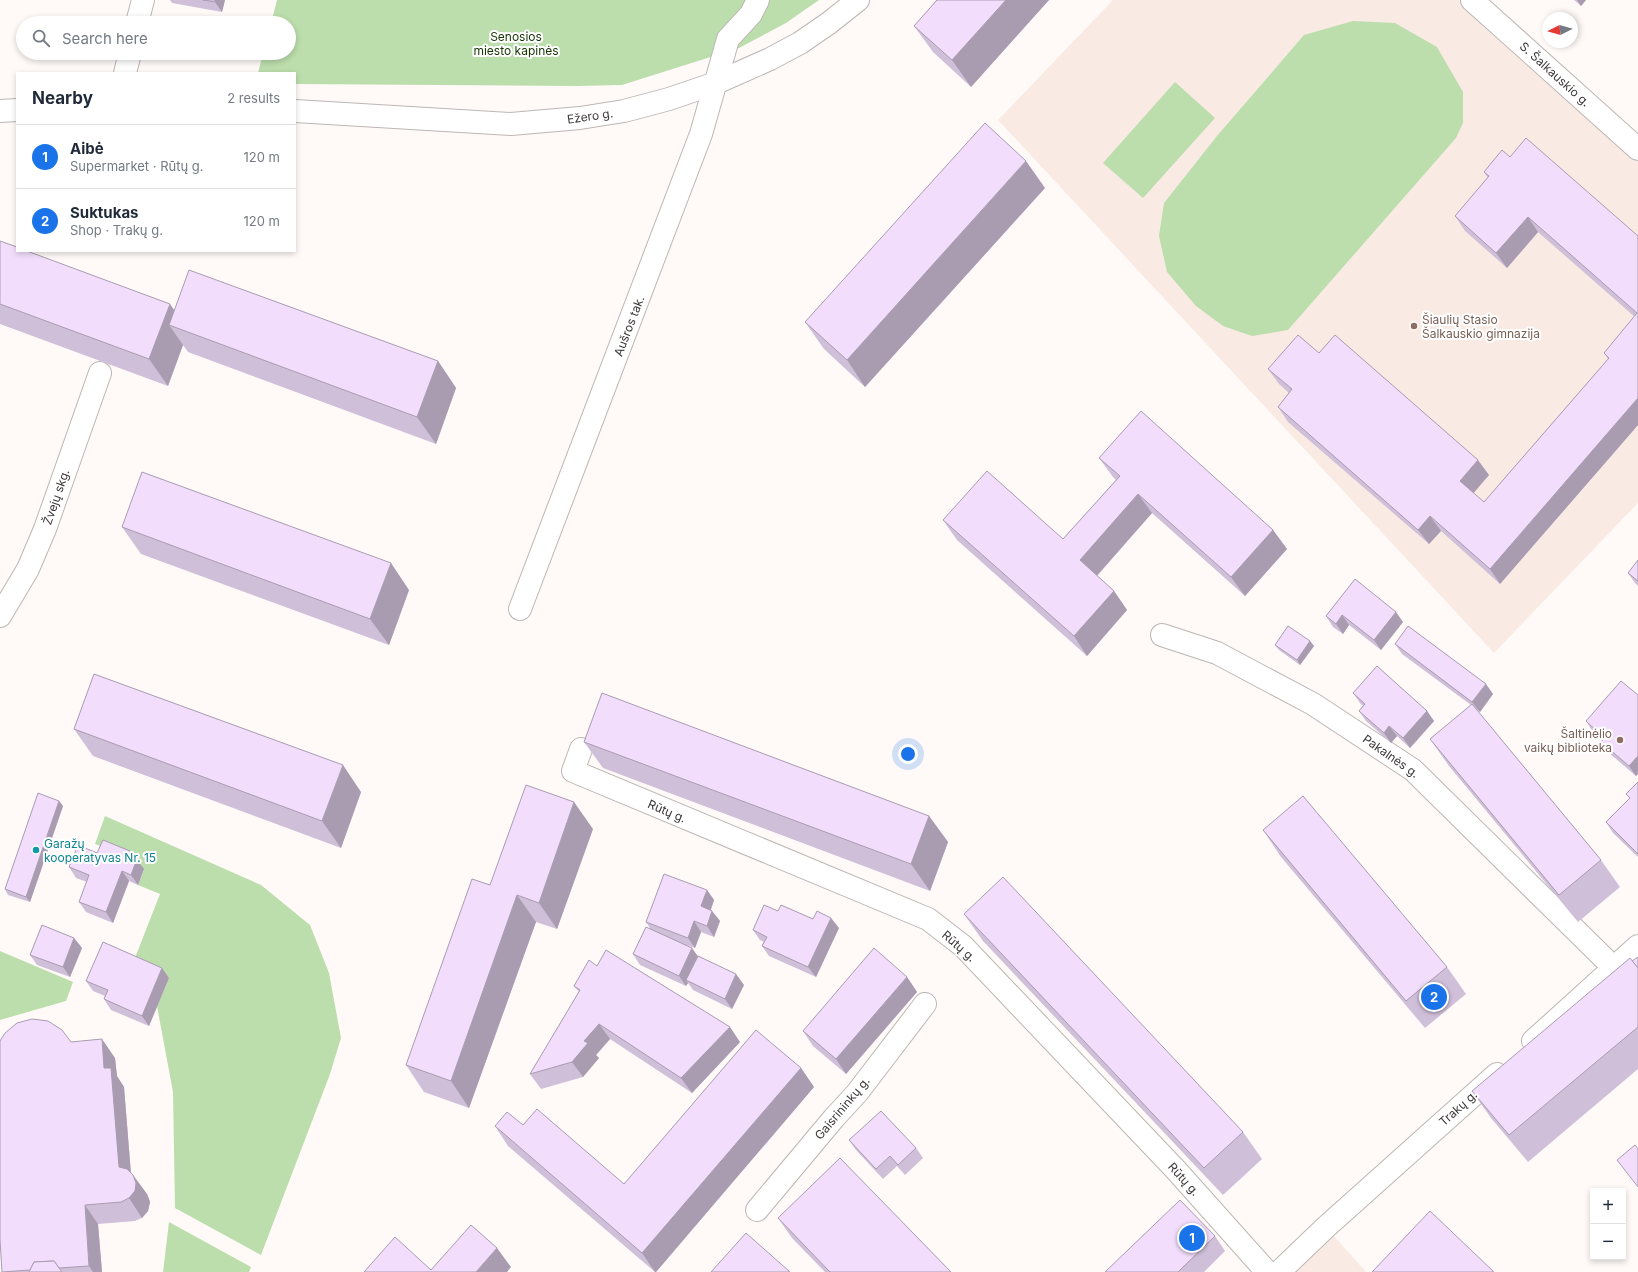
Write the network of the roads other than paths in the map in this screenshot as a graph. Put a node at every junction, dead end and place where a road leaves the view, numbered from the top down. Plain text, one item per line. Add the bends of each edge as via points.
1 (143, 0) edge
2 (758, 0) edge
3 (858, 0) edge
4 (1472, 0) edge
5 (139, 16) edge
6 (128, 60) edge
7 (124, 72) edge
8 (716, 84) junction
9 (16, 110) edge
10 (0, 111) edge
11 (296, 111) edge
12 (1638, 149) edge
13 (100, 373) edge
14 (520, 610) dead end
15 (0, 616) edge
16 (1162, 635) dead end
17 (581, 749) dead end
18 (1638, 946) edge
19 (1614, 968) junction
20 (925, 1004) dead end
21 (757, 1210) dead end
22 (1267, 1272) edge
23 (1279, 1272) edge

1 - 5 street
2 - 8 street, Aušros tak. via 751,14 728,39
3 - 8 street, Ežero g. via 800,43
4 - 12 street, S. Šalkauskio g.
6 - 7 street
8 - 11 street, Ežero g. via 624,111 510,124
8 - 14 street, Aušros tak. via 701,134
9 - 10 street
13 - 15 street, Žvejų skg. via 45,529 28,569
16 - 19 street, Pakalnės g. via 1217,653 1313,704 1413,770
17 - 22 street, Rūtų g. via 573,771 928,919 963,946 1170,1164
18 - 19 street, Trakų g.
19 - 23 street, Trakų g.
20 - 21 street, Gaisrininkų g. via 857,1093

